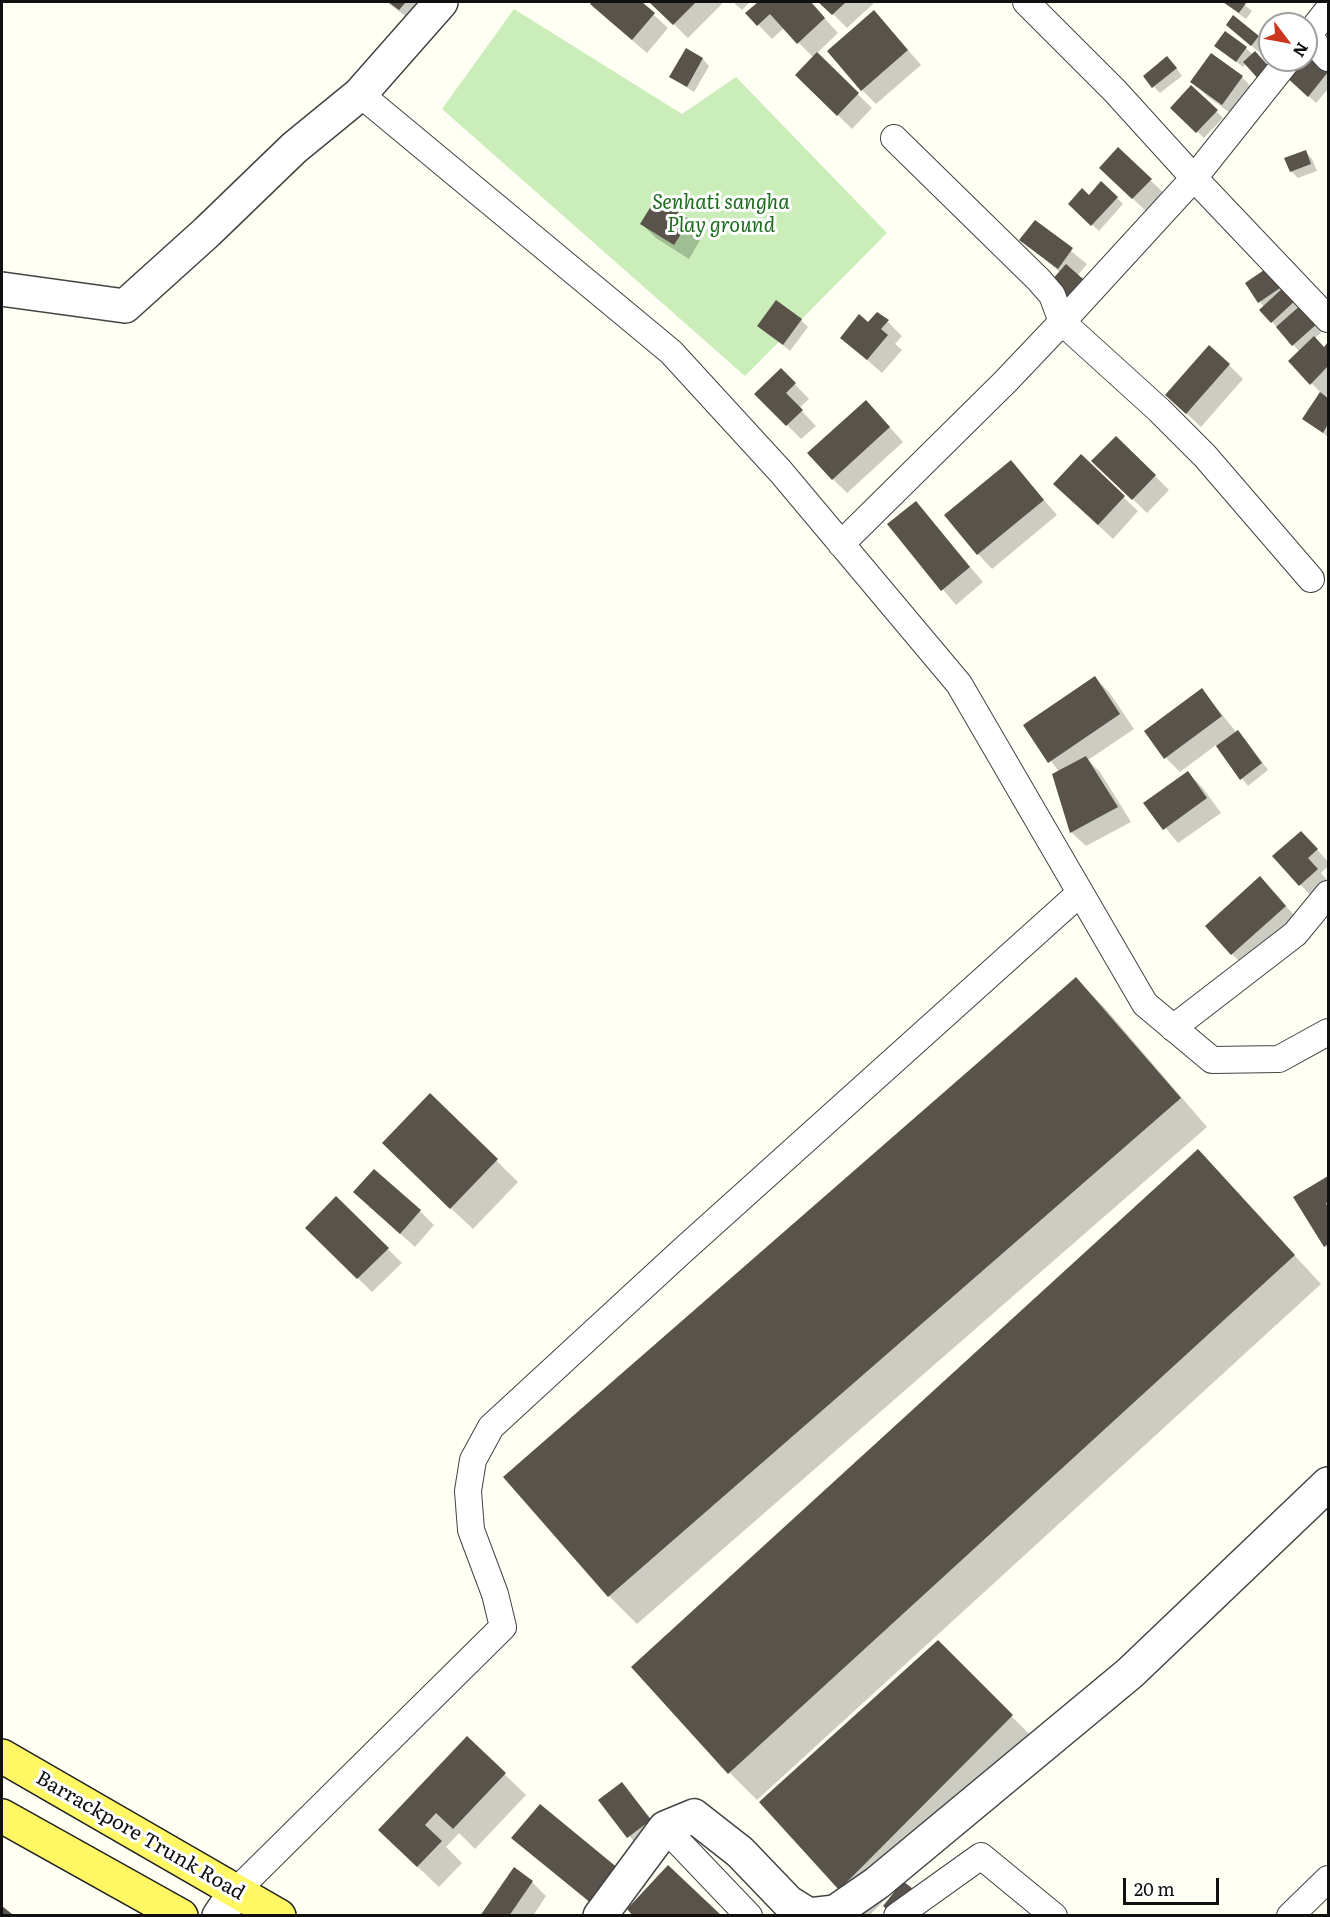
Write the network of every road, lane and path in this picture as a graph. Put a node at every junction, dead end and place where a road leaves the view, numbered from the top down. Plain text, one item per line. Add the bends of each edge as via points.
1 (441, 2) edge
2 (1026, 2) edge
3 (1329, 10) edge
4 (1318, 24) edge
5 (1318, 48) edge
6 (1329, 58) edge
7 (1278, 72) edge
8 (360, 94) junction
9 (894, 138) dead end
10 (1194, 178) junction
11 (2, 289) edge
12 (1329, 319) edge
13 (1062, 321) junction
14 (842, 544) junction
15 (1311, 579) dead end
16 (1080, 893) junction
17 (1329, 894) edge
18 (1173, 1028) junction
19 (1329, 1032) edge
20 (1329, 1484) edge
21 (2, 1756) edge
22 (2, 1815) edge
23 (665, 1828) junction
24 (1329, 1879) edge
25 (227, 1903) edge
26 (181, 1916) edge
27 (279, 1916) edge
28 (600, 1916) edge
29 (749, 1916) edge
30 (897, 1916) edge
31 (1054, 1916) edge
32 (1290, 1916) edge

1 - 8 street
2 - 10 street
3 - 4 street
5 - 6 street
7 - 10 street
8 - 11 street via 294,148 125,306
8 - 14 street via 671,352
9 - 13 street via 1040,280 1052,295
10 - 12 street
10 - 13 street
13 - 14 street
13 - 15 street via 1205,456
14 - 16 street via 959,684
16 - 18 street via 1145,1004
16 - 25 street via 491,1427 473,1460 468,1491 471,1530 503,1627
17 - 18 street via 1295,934
18 - 19 street via 1212,1060 1279,1059
20 - 23 street via 1131,1673 877,1883 835,1912 809,1915 788,1902 740,1852 694,1816
21 - 25 main road, Barrackpore Trunk Road
22 - 26 main road
23 - 28 street
23 - 29 street
24 - 32 street
25 - 27 main road, Barrackpore Trunk Road
30 - 31 street via 981,1856

